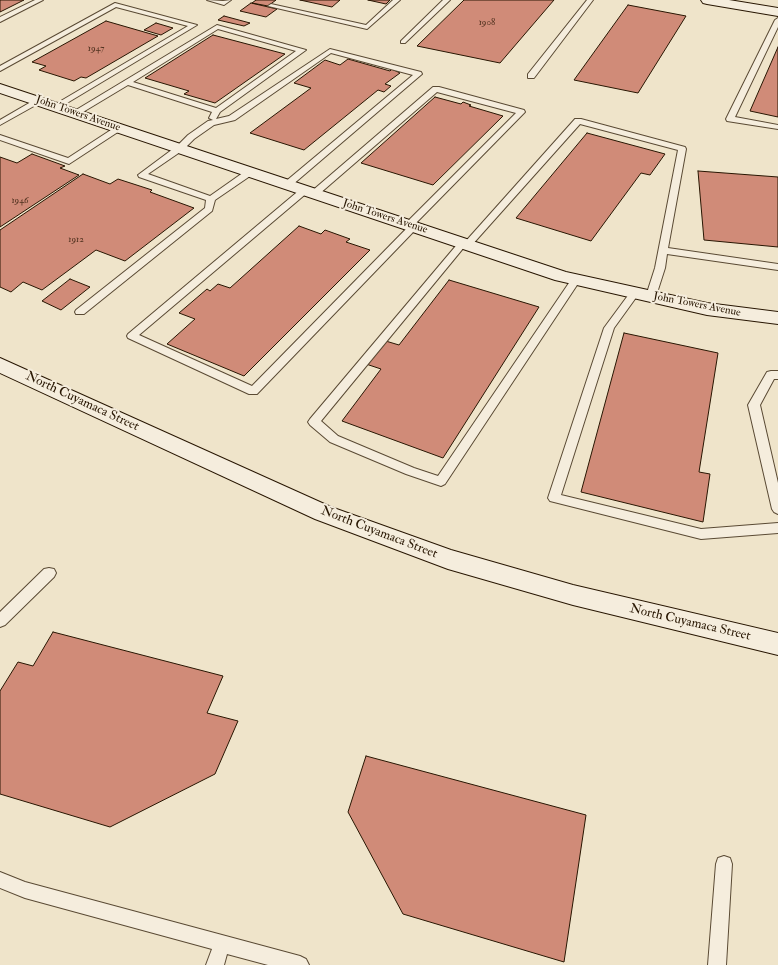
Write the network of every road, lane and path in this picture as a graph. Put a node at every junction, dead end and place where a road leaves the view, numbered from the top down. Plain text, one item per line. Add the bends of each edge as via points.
1 (40, 0) edge
2 (210, 0) edge
3 (228, 0) edge
4 (397, 0) edge
5 (447, 0) edge
6 (590, 0) edge
7 (707, 0) edge
8 (271, 6) dead end
9 (778, 12) edge
10 (0, 20) edge
11 (778, 20) edge
12 (776, 30) edge
13 (403, 42) dead end
14 (0, 69) edge
15 (531, 76) dead end
16 (127, 82) junction
17 (0, 88) edge
18 (39, 101) junction
19 (58, 107) junction
20 (217, 111) junction
21 (75, 114) junction
22 (0, 123) edge
23 (211, 123) junction
24 (778, 127) edge
25 (120, 128) junction
26 (0, 137) edge
27 (180, 148) junction
28 (250, 172) junction
29 (288, 184) junction
30 (310, 192) junction
31 (211, 199) junction
32 (411, 225) junction
33 (466, 244) junction
34 (663, 250) junction
35 (778, 267) edge
36 (576, 279) junction
37 (643, 294) junction
38 (80, 312) dead end
39 (778, 318) edge
40 (0, 364) edge
41 (778, 375) edge
42 (778, 509) edge
43 (778, 528) edge
44 (49, 573) dead end
45 (0, 621) edge
46 (778, 644) edge
47 (724, 864) dead end
48 (0, 880) edge
49 (222, 944) junction
50 (215, 965) edge
51 (300, 965) edge
52 (717, 965) edge

1 - 10 lane
2 - 3 lane via 224,3
4 - 8 lane via 367,27
5 - 13 lane
6 - 15 lane
7 - 9 street
11 - 12 lane
12 - 24 lane via 730,119
14 - 19 lane via 115,5 194,25
16 - 20 lane
16 - 20 lane via 217,27 302,50
16 - 21 lane
17 - 18 street, John Towers Avenue
18 - 19 street, John Towers Avenue
18 - 22 lane
19 - 21 street, John Towers Avenue
20 - 23 lane
21 - 25 street, John Towers Avenue
23 - 27 lane
23 - 29 lane via 232,118 330,51 418,74
25 - 26 lane via 69,161
25 - 27 street, John Towers Avenue
27 - 28 street, John Towers Avenue
27 - 31 lane via 142,175
28 - 29 street, John Towers Avenue
28 - 31 lane
29 - 30 street, John Towers Avenue
30 - 32 street, John Towers Avenue
30 - 32 lane via 436,89 520,112
30 - 32 lane via 132,336 253,391
31 - 38 lane via 209,209
32 - 33 street, John Towers Avenue
33 - 34 lane via 578,121 682,149
33 - 36 street, John Towers Avenue
33 - 36 lane via 314,422 334,439 440,481
34 - 35 lane
34 - 37 lane via 660,268
36 - 37 street, John Towers Avenue
37 - 39 street, John Towers Avenue via 707,309
37 - 43 lane via 609,328 554,498 701,534
40 - 46 street, North Cuyamaca Street via 323,513 448,559 573,595
41 - 42 lane via 771,375 754,406
44 - 45 lane
47 - 52 lane
48 - 49 lane via 24,890
49 - 50 lane
49 - 51 lane

